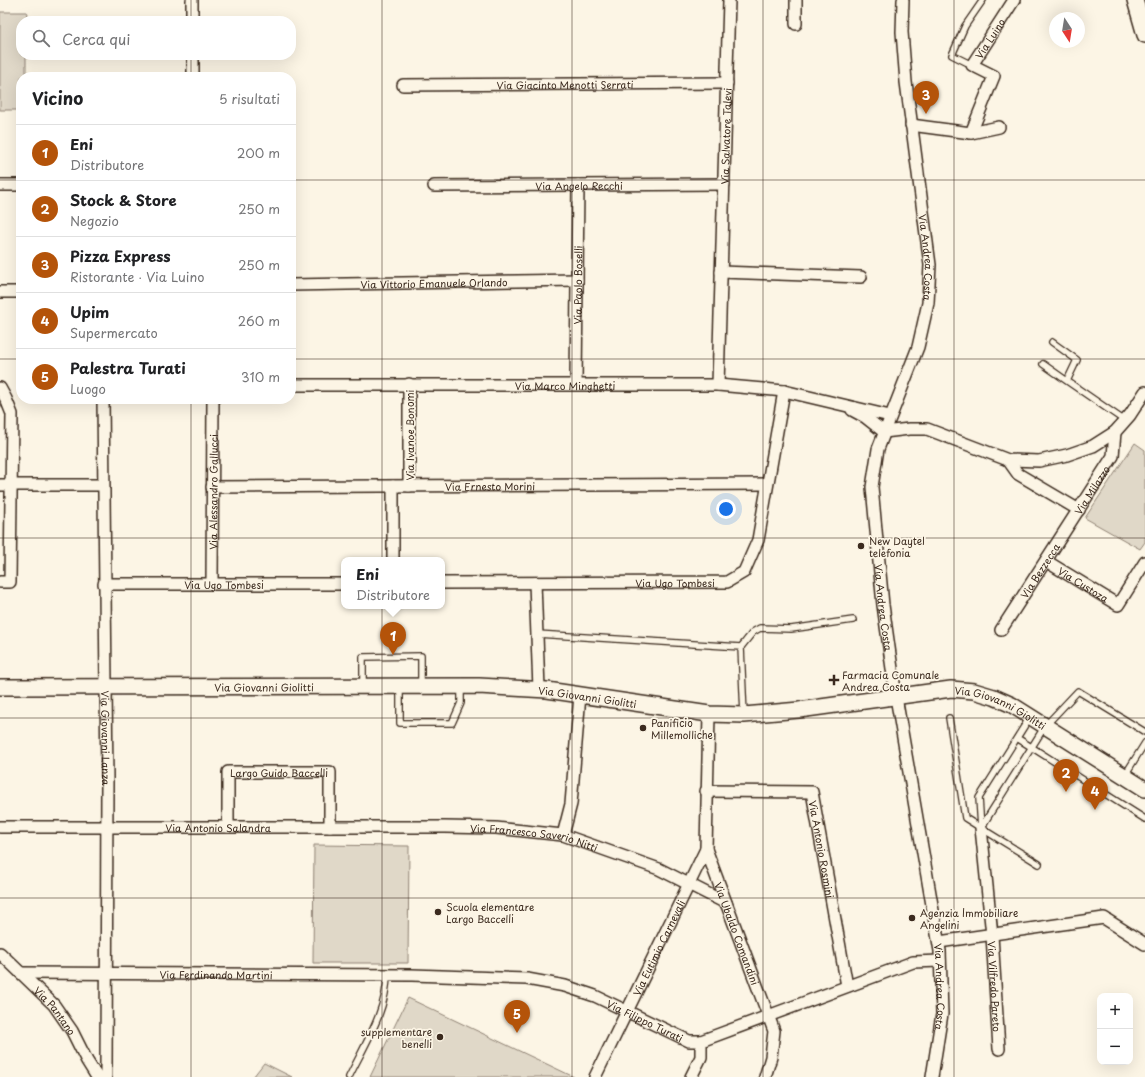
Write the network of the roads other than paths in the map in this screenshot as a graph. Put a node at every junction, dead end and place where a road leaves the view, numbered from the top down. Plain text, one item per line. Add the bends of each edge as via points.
1 (192, 0) edge
2 (729, 0) edge
3 (796, 0) edge
4 (903, 0) edge
5 (983, 0) edge
6 (1014, 0) edge
7 (1135, 0) edge
8 (192, 16) edge
9 (796, 24) dead end
10 (1145, 35) edge
11 (193, 60) edge
12 (972, 65) junction
13 (193, 72) edge
14 (727, 83) junction
15 (402, 85) dead end
16 (911, 125) junction
17 (999, 126) dead end
18 (971, 133) junction
19 (724, 184) junction
20 (0, 185) edge
21 (16, 185) edge
22 (578, 185) junction
23 (434, 186) dead end
24 (721, 272) junction
25 (861, 277) dead end
26 (577, 280) junction
27 (296, 285) edge
28 (0, 292) edge
29 (16, 292) edge
30 (1052, 342) dead end
31 (1042, 364) dead end
32 (1067, 381) junction
33 (409, 384) junction
34 (576, 384) junction
35 (718, 384) junction
36 (296, 385) edge
37 (1, 387) edge
38 (784, 391) junction
39 (1145, 392) edge
40 (838, 403) junction
41 (103, 404) edge
42 (213, 404) edge
43 (890, 416) junction
44 (1125, 422) junction
45 (884, 432) junction
46 (1115, 432) junction
47 (1008, 460) junction
48 (767, 484) junction
49 (5, 485) edge
50 (103, 485) junction
51 (393, 486) junction
52 (409, 486) junction
53 (212, 487) junction
54 (1079, 510) junction
55 (393, 557) edge
56 (1046, 561) junction
57 (1145, 562) edge
58 (5, 582) edge
59 (445, 583) edge
60 (535, 583) junction
61 (104, 584) junction
62 (212, 584) junction
63 (341, 584) edge
64 (853, 620) dead end
65 (1001, 630) dead end
66 (537, 634) junction
67 (741, 647) junction
68 (363, 686) junction
69 (400, 686) junction
70 (421, 686) junction
71 (461, 686) junction
72 (0, 687) edge
73 (105, 687) junction
74 (539, 689) junction
75 (580, 695) junction
76 (896, 697) junction
77 (708, 714) junction
78 (744, 715) junction
79 (1031, 717) junction
80 (948, 718) dead end
81 (1045, 726) junction
82 (1145, 732) edge
83 (1017, 738) junction
84 (1145, 743) edge
85 (1032, 747) junction
86 (1125, 775) junction
87 (1145, 788) edge
88 (706, 791) junction
89 (1145, 819) edge
90 (0, 827) edge
91 (107, 827) junction
92 (228, 827) junction
93 (330, 827) junction
94 (982, 828) junction
95 (563, 835) junction
96 (706, 849) junction
97 (1039, 864) dead end
98 (690, 884) junction
99 (726, 904) junction
100 (992, 935) junction
101 (938, 942) junction
102 (1145, 944) edge
103 (0, 953) edge
104 (940, 961) junction
105 (20, 973) junction
106 (107, 973) junction
107 (387, 974) junction
108 (412, 975) joint
109 (847, 986) junction
110 (626, 1011) junction
111 (768, 1017) junction
112 (701, 1041) junction
113 (999, 1049) dead end
114 (97, 1077) edge
115 (106, 1077) edge
116 (349, 1077) edge
117 (595, 1077) edge
118 (691, 1077) edge
119 (765, 1077) edge
120 (932, 1077) edge

1 - 8 street
2 - 14 street, Via Salvatore Talevi
3 - 9 street
4 - 16 street, Via Andrea Costa via 902,32
5 - 12 lane via 965,26 952,55
6 - 12 street, Via Luino
7 - 10 street
11 - 13 street
12 - 18 street, Via Luino via 994,76
14 - 15 street, Via Giacinto Menotti Serrati
14 - 19 street, Via Salvatore Talevi
16 - 18 street
16 - 43 street, Via Andrea Costa via 930,265 928,302 918,347
17 - 18 street
19 - 22 street, Via Angelo Recchi
19 - 24 street, Via Salvatore Talevi
20 - 21 street
22 - 23 street, Via Angelo Recchi
22 - 26 street, Via Paolo Boselli
24 - 25 street
24 - 35 street, Via Salvatore Talevi
26 - 27 street, Via Vittorio Emanuele Orlando
26 - 34 street, Via Paolo Boselli
28 - 29 street
30 - 32 lane via 1077,360
31 - 32 lane
32 - 44 lane
33 - 34 street, Via Marco Minghetti
33 - 36 street, Via Marco Minghetti
33 - 52 street, Via Ivanoe Bonomi
34 - 35 street, Via Marco Minghetti
35 - 38 street, Via Marco Minghetti
37 - 49 street via 12,414
38 - 40 street, Via Marco Minghetti
38 - 48 street, Via Ugo Tombesi
39 - 44 street
40 - 43 street, Via Marco Minghetti
40 - 45 street, Via Marco Minghetti via 865,417
41 - 50 street, Via Giovanni Lanza
42 - 53 street, Via Alessandro Gallucci
43 - 45 street, Via Andrea Costa
44 - 46 street
45 - 47 street via 927,430
45 - 76 street, Via Andrea Costa via 874,466 872,487 882,598
46 - 47 street via 1093,446 1067,455 1039,461
46 - 54 street, Via Milazzo via 1113,456
47 - 54 street, Via Milazzo via 1018,474
48 - 52 street, Via Ernesto Morini
48 - 60 street, Via Ugo Tombesi via 753,556 744,572 727,582
49 - 50 street
49 - 58 street
50 - 61 street, Via Giovanni Lanza
51 - 52 street, Via Ernesto Morini
51 - 53 street, Via Ernesto Morini
51 - 55 street
53 - 62 street, Via Alessandro Gallucci
54 - 56 street, Via Bezzecca
56 - 57 street, Via Custoza via 1118,606
56 - 65 street, Via Bezzecca
59 - 60 street, Via Ugo Tombesi
60 - 66 street
61 - 62 street, Via Ugo Tombesi
61 - 73 street, Via Giovanni Lanza
62 - 63 street, Via Ugo Tombesi
64 - 67 lane via 791,630 760,628 752,632
66 - 67 lane
66 - 74 street
67 - 78 lane
68 - 69 street, Via Giovanni Giolitti
68 - 70 lane via 363,656 414,656 421,656
68 - 73 street, Via Giovanni Giolitti
69 - 70 street, Via Giovanni Giolitti
69 - 71 lane via 400,723 452,723 461,703
70 - 71 street, Via Giovanni Giolitti
71 - 74 street, Via Giovanni Giolitti
72 - 73 street, Via Giovanni Giolitti
73 - 91 street, Via Giovanni Lanza
74 - 75 street, Via Giovanni Giolitti
75 - 77 street, Via Giovanni Giolitti
75 - 95 street via 571,804
76 - 78 street, Via Giovanni Giolitti
76 - 79 street, Via Giovanni Giolitti via 951,689 974,692 994,697
76 - 101 street, Via Andrea Costa
77 - 78 street, Via Giovanni Giolitti
77 - 88 street, Via Ubaldo Comandini
79 - 81 street, Via Giovanni Giolitti
79 - 83 lane
80 - 94 lane via 965,818
81 - 82 lane via 1078,691
81 - 85 lane
81 - 86 street, Via Giovanni Giolitti
83 - 85 lane
83 - 94 lane via 979,798
84 - 86 lane
85 - 89 lane
85 - 94 lane
86 - 87 street, Via Giovanni Giolitti
88 - 96 street, Via Ubaldo Comandini
88 - 109 street, Via Antonio Rosmini via 812,792
90 - 91 street, Via Antonio Salandra
91 - 92 street, Via Antonio Salandra
91 - 106 street, Via Giovanni Lanza
92 - 93 street, Via Antonio Salandra
92 - 93 street, Largo Guido Baccelli via 228,772 330,772
93 - 95 street, Via Francesco Saverio Nitti via 496,828
94 - 97 lane
94 - 100 street, Via Vilfredo Pareto
95 - 98 street, Via Francesco Saverio Nitti via 632,858
96 - 98 street, Via Ubaldo Comandini
96 - 99 street, Via Ubaldo Comandini
98 - 99 street, Via Francesco Saverio Nitti
98 - 110 street, Via Eutimio Carnevali
99 - 111 street, Via Ubaldo Comandini
100 - 101 street
100 - 102 street via 1104,918
100 - 113 street, Via Vilfredo Pareto
101 - 104 street, Via Andrea Costa
103 - 105 street, Via Pantano
104 - 109 street, Via Filippo Turati via 913,962
104 - 120 street, Via Andrea Costa via 942,1014
105 - 106 street, Via Ferdinando Martini
105 - 114 street, Via Pantano via 54,1005 72,1030
106 - 107 street, Via Ferdinando Martini
106 - 115 street, Via Giovanni Lanza
107 - 108 street, Via Ferdinando Martini
107 - 116 lane via 387,991 379,1015
108 - 110 street, Via Filippo Turati via 527,979 565,986 595,996
109 - 111 street, Via Filippo Turati
110 - 112 street, Via Filippo Turati via 689,1041
110 - 117 street, Via Eutimio Carnevali
111 - 112 street, Via Filippo Turati
111 - 119 street, Via Ubaldo Comandini via 774,1031 771,1057
112 - 118 street via 701,1057

